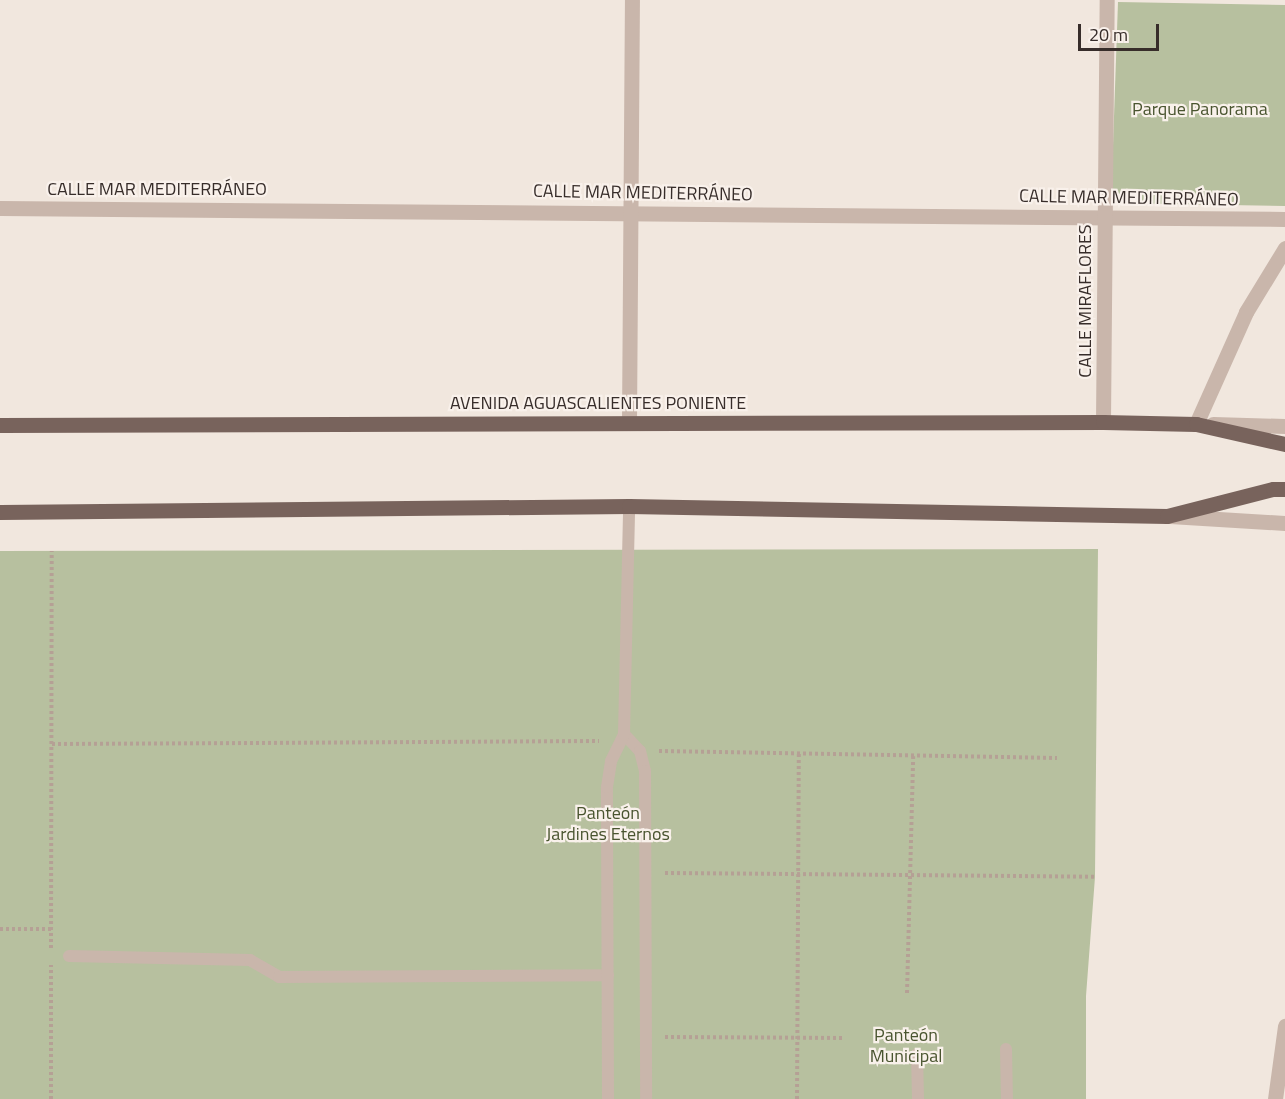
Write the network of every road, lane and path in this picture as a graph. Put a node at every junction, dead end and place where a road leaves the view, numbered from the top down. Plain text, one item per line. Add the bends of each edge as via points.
1 (632, 0) edge
2 (1107, 0) edge
3 (0, 208) edge
4 (631, 212) junction
5 (1105, 217) junction
6 (1285, 219) edge
7 (1285, 248) edge
8 (629, 422) junction
9 (1103, 422) junction
10 (1196, 424) junction
11 (0, 425) edge
12 (1285, 426) edge
13 (1285, 444) edge
14 (1285, 489) edge
15 (628, 506) junction
16 (0, 512) edge
17 (1167, 516) junction
18 (1283, 524) edge
19 (52, 551) dead end
20 (624, 734) junction
21 (599, 741) dead end
22 (52, 744) junction
23 (640, 751) junction
24 (799, 754) junction
25 (913, 756) junction
26 (1057, 758) dead end
27 (646, 873) junction
28 (798, 874) junction
29 (910, 875) junction
30 (1095, 877) dead end
31 (51, 928) junction
32 (0, 929) edge
33 (51, 951) dead end
34 (69, 956) dead end
35 (51, 963) dead end
36 (608, 975) junction
37 (907, 993) dead end
38 (1285, 1026) edge
39 (646, 1037) junction
40 (797, 1038) junction
41 (845, 1038) dead end
42 (1006, 1049) dead end
43 (917, 1054) dead end
44 (51, 1099) edge
45 (608, 1099) edge
46 (646, 1099) edge
47 (797, 1099) edge
48 (918, 1099) edge
49 (1006, 1099) edge
50 (1275, 1099) edge

1 - 4 street
2 - 5 street, CALLE MIRAFLORES
3 - 4 street, CALLE MAR MEDITERRÁNEO
4 - 5 street, CALLE MAR MEDITERRÁNEO
4 - 8 street
5 - 6 street, CALLE MAR MEDITERRÁNEO
5 - 9 street, CALLE MIRAFLORES
7 - 10 street via 1246,312
8 - 9 main road, AVENIDA AGUASCALIENTES PONIENTE
8 - 11 main road, AVENIDA AGUASCALIENTES PONIENTE
9 - 10 main road, AVENIDA AGUASCALIENTES PONIENTE
10 - 12 street, AVENIDA AGUASCALIENTES PONIENTE
10 - 13 main road, AVENIDA AGUASCALIENTES PONIENTE
14 - 17 main road
15 - 16 main road
15 - 17 main road
15 - 20 lane
17 - 18 street
19 - 22 path
20 - 23 lane
20 - 36 lane via 611,760 608,787
21 - 22 path
22 - 31 path
23 - 24 path
23 - 27 lane via 645,771
24 - 25 path
24 - 28 path
25 - 26 path
25 - 29 path
27 - 28 path
27 - 39 lane
28 - 29 path
28 - 40 path
29 - 30 path
29 - 37 path
31 - 32 path
31 - 33 path
34 - 36 lane via 250,960 279,976
35 - 44 path
36 - 45 lane
38 - 50 street
39 - 40 path
39 - 46 lane
40 - 41 path
40 - 47 path
42 - 49 lane
43 - 48 lane

